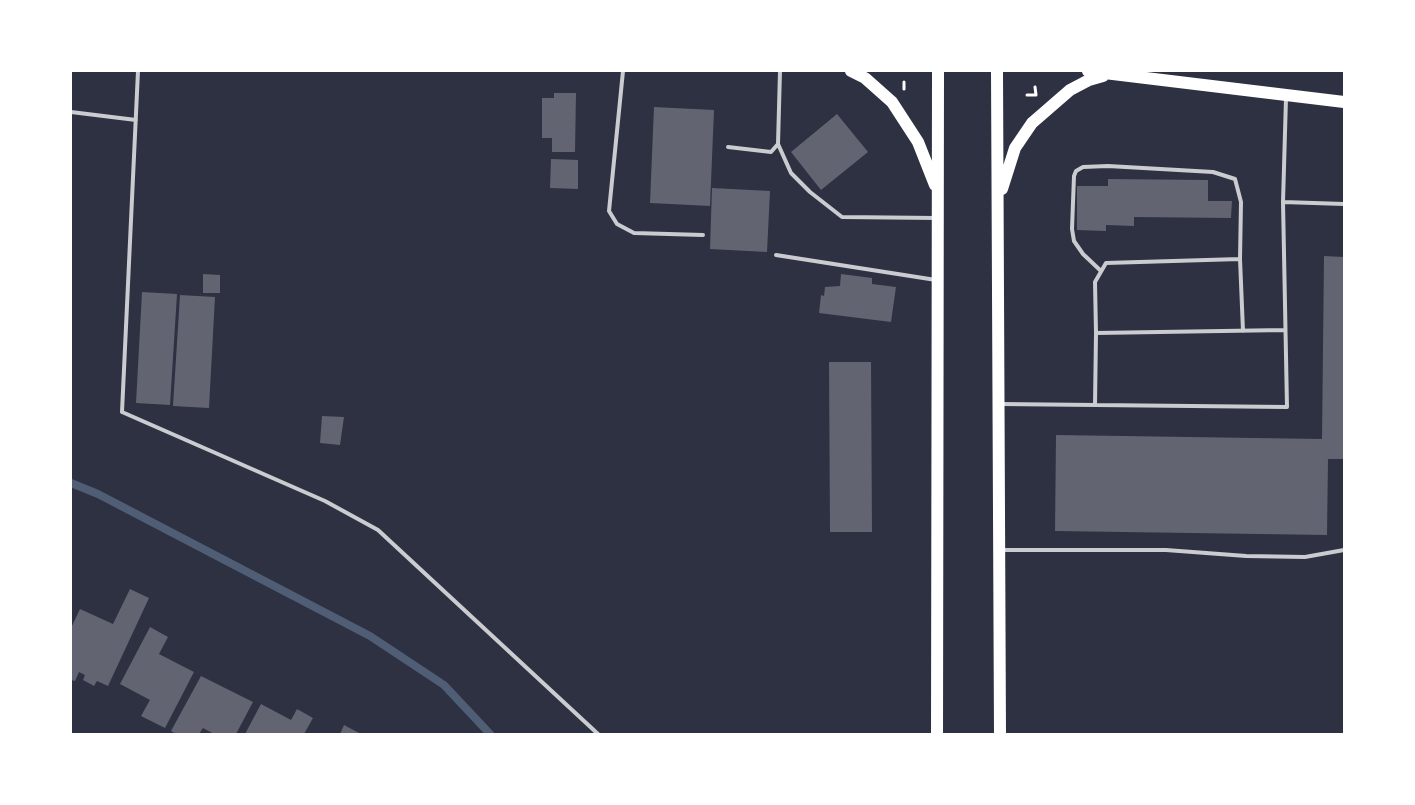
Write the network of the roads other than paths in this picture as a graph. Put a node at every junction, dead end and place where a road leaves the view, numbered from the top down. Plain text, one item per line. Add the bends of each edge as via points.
1 (138, 71) edge
2 (623, 71) edge
3 (780, 71) edge
4 (851, 71) edge
5 (938, 71) edge
6 (997, 71) edge
7 (1088, 71) edge
8 (1112, 74) junction
9 (1286, 93) junction
10 (1344, 102) edge
11 (71, 112) edge
12 (136, 120) junction
13 (778, 144) junction
14 (728, 147) dead end
15 (938, 192) junction
16 (998, 201) junction
17 (1283, 202) junction
18 (1344, 204) edge
19 (938, 218) junction
20 (703, 235) dead end
21 (776, 254) dead end
22 (1240, 259) junction
23 (1101, 271) junction
24 (937, 280) junction
25 (1285, 330) junction
26 (1243, 331) junction
27 (1096, 333) junction
28 (999, 404) junction
29 (1095, 405) junction
30 (999, 550) junction
31 (1344, 550) edge
32 (598, 734) edge
33 (937, 734) edge
34 (1000, 734) edge

1 - 12 lane
2 - 20 lane via 609,211 617,224 634,233
3 - 13 lane
4 - 15 main road via 865,78 892,102 918,142
5 - 15 main road
6 - 16 main road
7 - 8 main road
8 - 9 main road
8 - 16 main road via 1089,80 1070,90 1032,123 1015,148
9 - 10 main road
9 - 17 lane
11 - 12 lane
12 - 32 lane via 122,412 325,501 378,530
13 - 14 lane via 771,152
13 - 19 lane via 791,172 810,192 842,216
15 - 19 main road
16 - 28 main road
17 - 18 lane
17 - 25 lane
19 - 24 main road
21 - 24 lane
22 - 23 lane via 1106,264
22 - 23 lane via 1241,202 1235,179 1213,172 1108,166 1083,168 1074,176 1074,241
22 - 26 lane
23 - 27 lane via 1095,282
24 - 33 main road
25 - 26 lane
25 - 29 lane via 1287,407
26 - 27 lane
27 - 29 lane
28 - 29 lane
28 - 30 main road
30 - 31 lane via 1166,550 1305,557
30 - 34 main road

